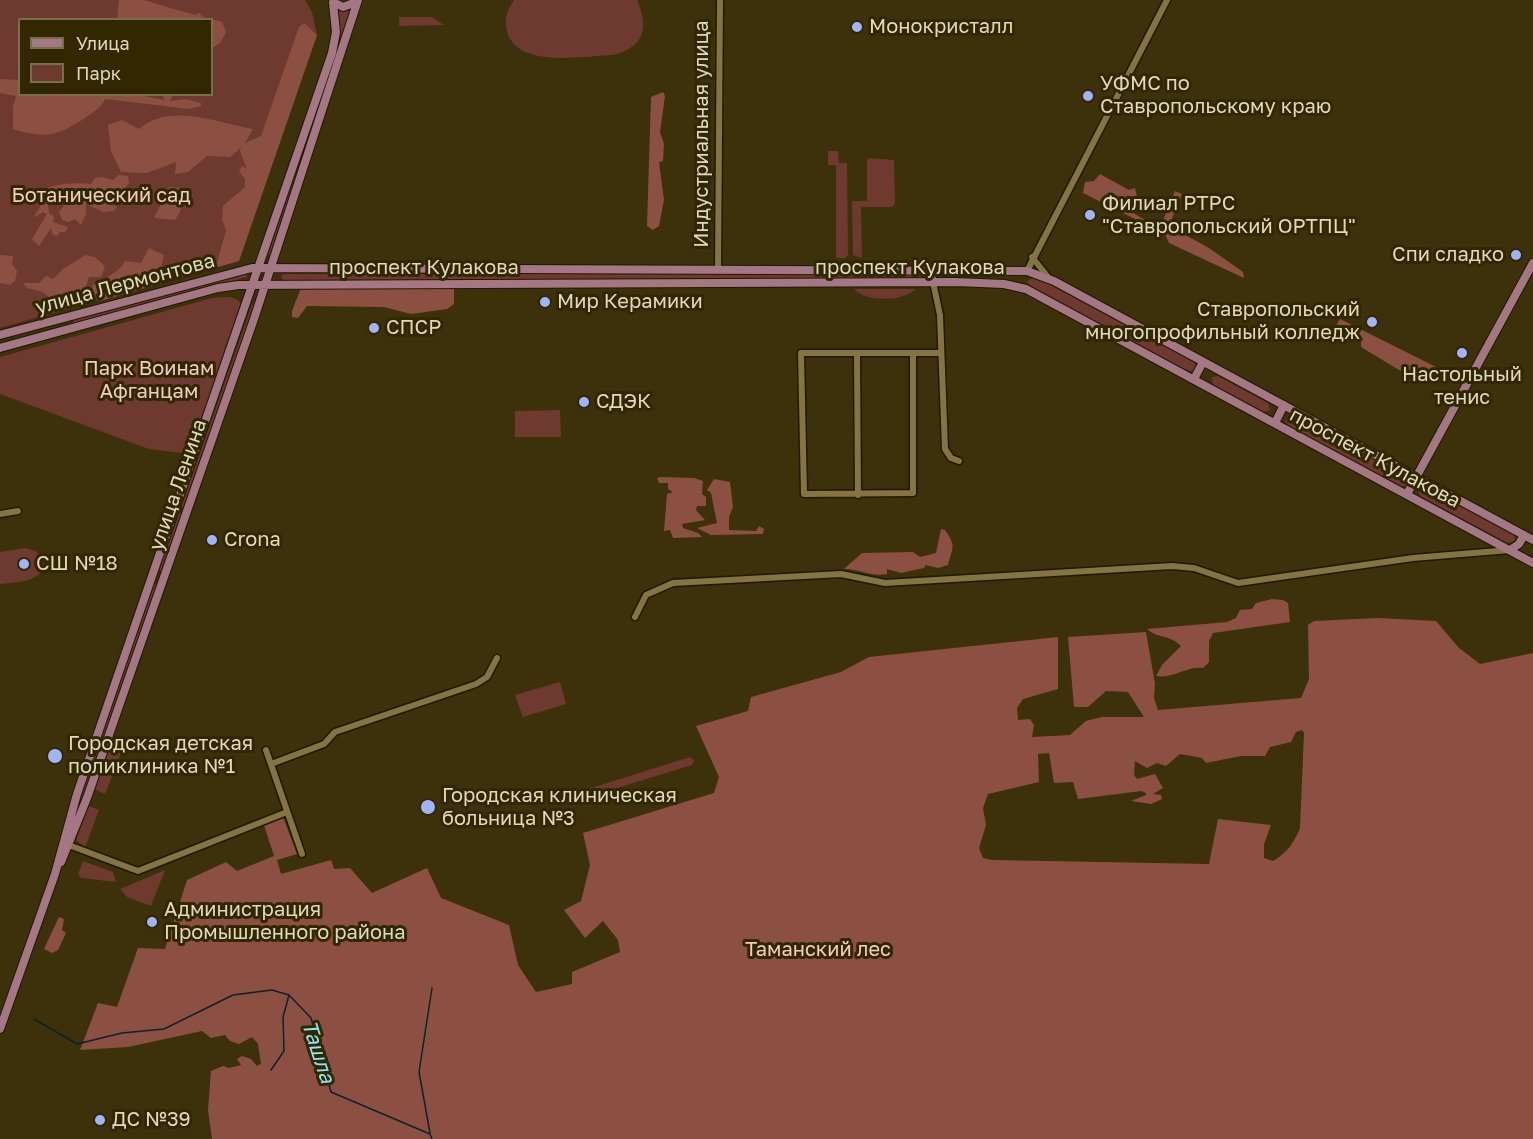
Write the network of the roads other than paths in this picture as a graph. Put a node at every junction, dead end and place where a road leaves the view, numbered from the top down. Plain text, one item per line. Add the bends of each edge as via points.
1 (720, 0) edge
2 (1167, 0) edge
3 (332, 1) edge
4 (358, 1) edge
5 (1037, 246) junction
6 (1533, 263) edge
7 (1029, 264) junction
8 (1038, 267) junction
9 (259, 268) junction
10 (933, 268) junction
11 (270, 269) junction
12 (718, 269) junction
13 (1054, 281) junction
14 (933, 282) junction
15 (254, 285) junction
16 (265, 285) junction
17 (1021, 287) junction
18 (69, 317) junction
19 (73, 329) junction
20 (0, 335) edge
21 (0, 348) edge
22 (941, 352) junction
23 (857, 353) junction
24 (913, 353) junction
25 (1203, 362) junction
26 (1194, 379) junction
27 (1284, 405) junction
28 (1275, 423) junction
29 (959, 460) dead end
30 (1417, 478) junction
31 (1407, 494) junction
32 (858, 495) junction
33 (18, 511) dead end
34 (0, 514) edge
35 (1524, 535) junction
36 (1533, 540) edge
37 (1510, 550) junction
38 (1533, 563) edge
39 (634, 617) dead end
40 (497, 658) dead end
41 (266, 750) dead end
42 (271, 764) junction
43 (287, 812) junction
44 (65, 844) junction
45 (302, 854) dead end
46 (0, 1029) edge

1 - 12 street, Индустриальная улица
2 - 5 street
3 - 4 main road via 343,7
3 - 9 main road, улица Ленина via 336,32 332,53
4 - 11 main road, улица Ленина
5 - 7 street
5 - 8 street
6 - 30 main road
7 - 8 street
7 - 10 main road, проспект Кулакова via 1016,270
7 - 13 main road, проспект Кулакова
7 - 17 main road
8 - 13 street
9 - 11 main road, проспект Кулакова
9 - 15 main road, улица Ленина
9 - 18 main road, улица Лермонтова
10 - 12 main road, проспект Кулакова
10 - 14 street
11 - 12 main road, проспект Кулакова
11 - 16 main road, улица Ленина
13 - 25 main road, проспект Кулакова
14 - 16 main road, проспект Кулакова
14 - 17 main road, проспект Кулакова
14 - 22 street via 940,315
15 - 16 main road, проспект Кулакова
15 - 19 main road, улица Лермонтова via 218,288
15 - 44 main road, улица Ленина
16 - 44 main road, улица Ленина
17 - 26 main road, проспект Кулакова
18 - 19 main road
18 - 20 main road, улица Лермонтова
19 - 21 main road, улица Лермонтова
22 - 24 street
22 - 29 street via 945,448 951,458
23 - 24 street
23 - 32 street
23 - 32 street via 801,353 804,494
24 - 32 street via 913,493
25 - 26 main road
25 - 27 main road, проспект Кулакова
26 - 28 main road, проспект Кулакова
27 - 28 main road
27 - 30 main road, проспект Кулакова
28 - 31 main road, проспект Кулакова
30 - 31 main road
30 - 35 main road, проспект Кулакова
31 - 37 main road, проспект Кулакова
33 - 34 street
35 - 36 main road, проспект Кулакова
35 - 37 main road
37 - 38 main road, проспект Кулакова
37 - 39 street via 1413,558 1238,583 1185,566 885,583 841,574 673,583 646,595
40 - 42 street via 482,682 335,732 324,744
41 - 42 street
42 - 43 street
43 - 44 street via 138,870
43 - 45 street
44 - 46 main road, улица Ленина

